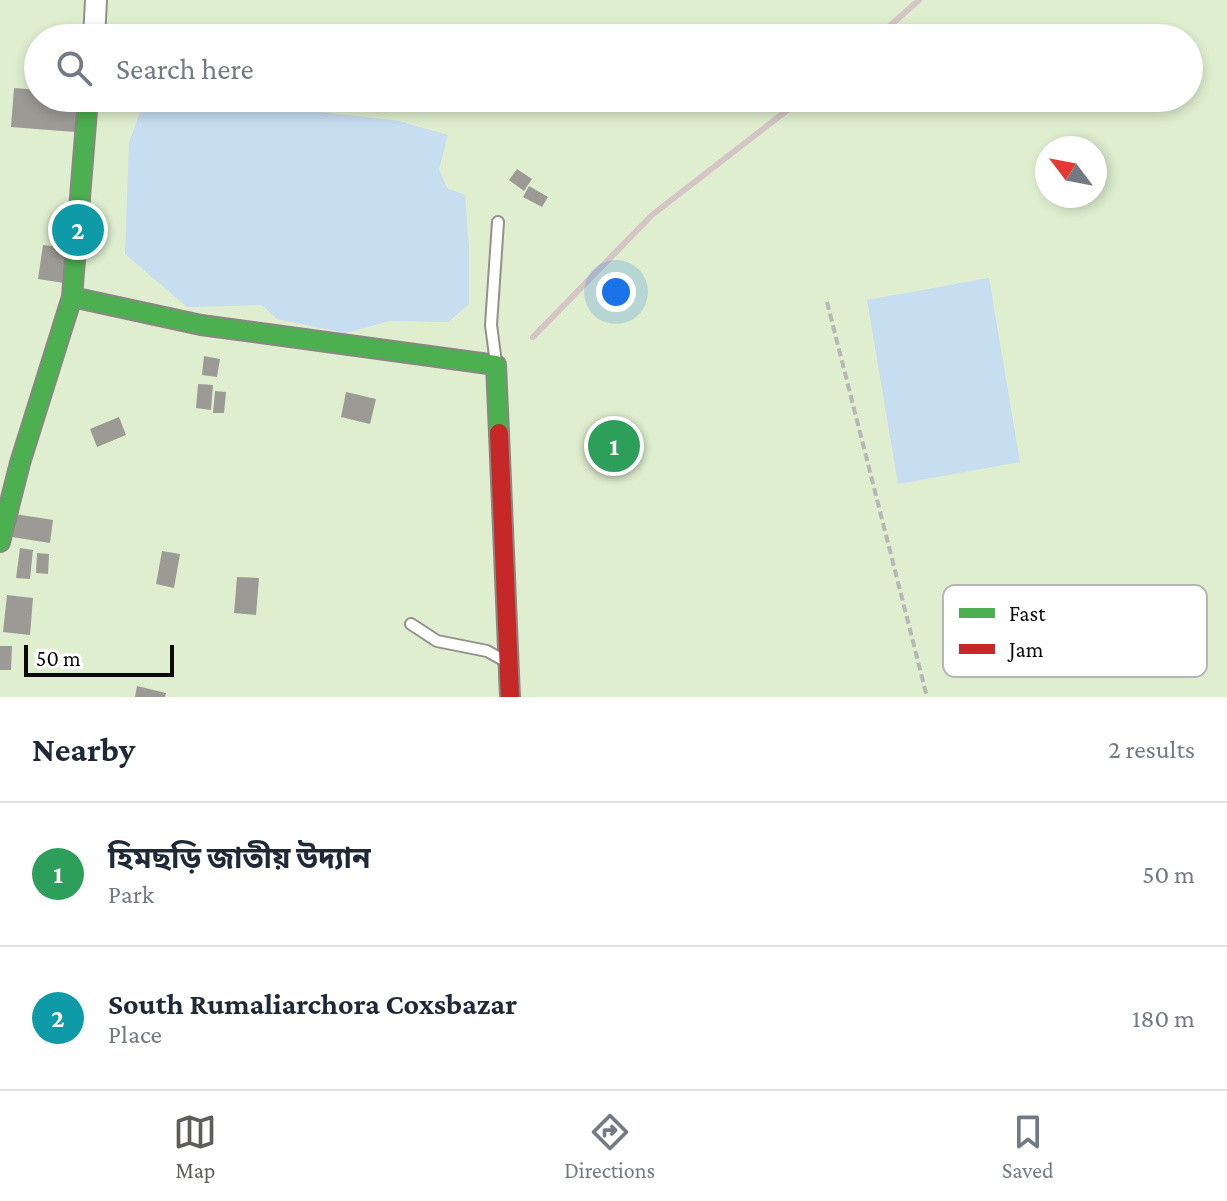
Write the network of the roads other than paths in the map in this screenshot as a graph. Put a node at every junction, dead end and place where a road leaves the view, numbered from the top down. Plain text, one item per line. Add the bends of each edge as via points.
1 (96, 0) edge
2 (95, 24) edge
3 (87, 112) edge
4 (498, 222) dead end
5 (72, 297) junction
6 (496, 365) junction
7 (0, 542) edge
8 (411, 624) dead end
9 (510, 663) junction
10 (510, 697) edge

1 - 2 street
3 - 5 street
4 - 6 lane via 491,325
5 - 6 street via 201,325
5 - 7 street
6 - 9 street
8 - 9 lane via 437,641 487,651
9 - 10 street

